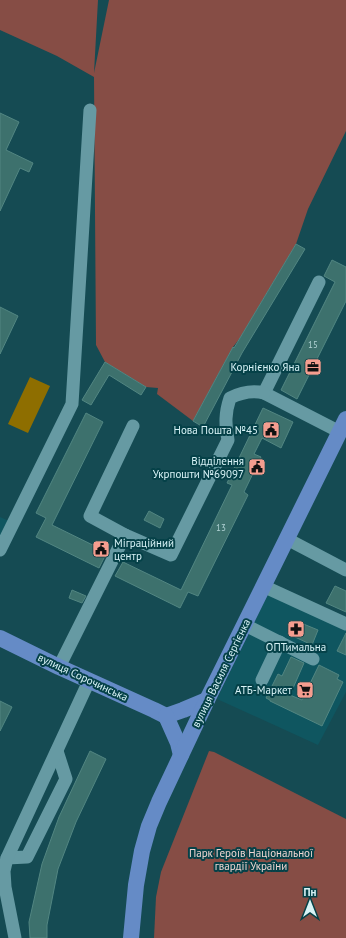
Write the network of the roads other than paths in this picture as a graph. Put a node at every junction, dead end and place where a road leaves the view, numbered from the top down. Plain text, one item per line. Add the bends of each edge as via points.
1 (90, 110) dead end
2 (319, 282) dead end
3 (264, 393) junction
4 (343, 425) edge
5 (133, 426) dead end
6 (125, 535) junction
7 (287, 539) junction
8 (0, 550) edge
9 (346, 570) edge
10 (263, 586) junction
11 (346, 624) edge
12 (245, 625) junction
13 (0, 638) edge
14 (280, 642) junction
15 (313, 659) dead end
16 (59, 667) junction
17 (262, 680) dead end
18 (89, 681) junction
19 (207, 700) junction
20 (166, 716) junction
21 (57, 751) junction
22 (181, 755) junction
23 (4, 866) edge
24 (15, 938) edge
25 (130, 938) edge

1 - 8 lane via 72,404
2 - 3 lane
3 - 4 lane
3 - 6 lane via 246,392 230,398 226,408 228,440 171,555
4 - 7 main road, вулиця Василя Сергієнка
5 - 6 lane via 90,516
6 - 16 lane
7 - 9 lane
7 - 10 main road, вулиця Василя Сергієнка
10 - 11 lane
10 - 12 main road, вулиця Василя Сергієнка
12 - 14 lane
12 - 19 main road, вулиця Василя Сергієнка
13 - 16 main road, вулиця Сорочинська
14 - 15 lane
14 - 17 lane
16 - 18 main road, вулиця Сорочинська
18 - 20 main road, вулиця Сорочинська
18 - 21 lane
19 - 20 main road
19 - 22 main road, вулиця Василя Сергієнка
20 - 22 main road
21 - 23 lane
21 - 23 lane via 66,778 27,857
22 - 25 main road, вулиця Василя Сергієнка via 158,802 142,851
23 - 24 lane via 4,887

